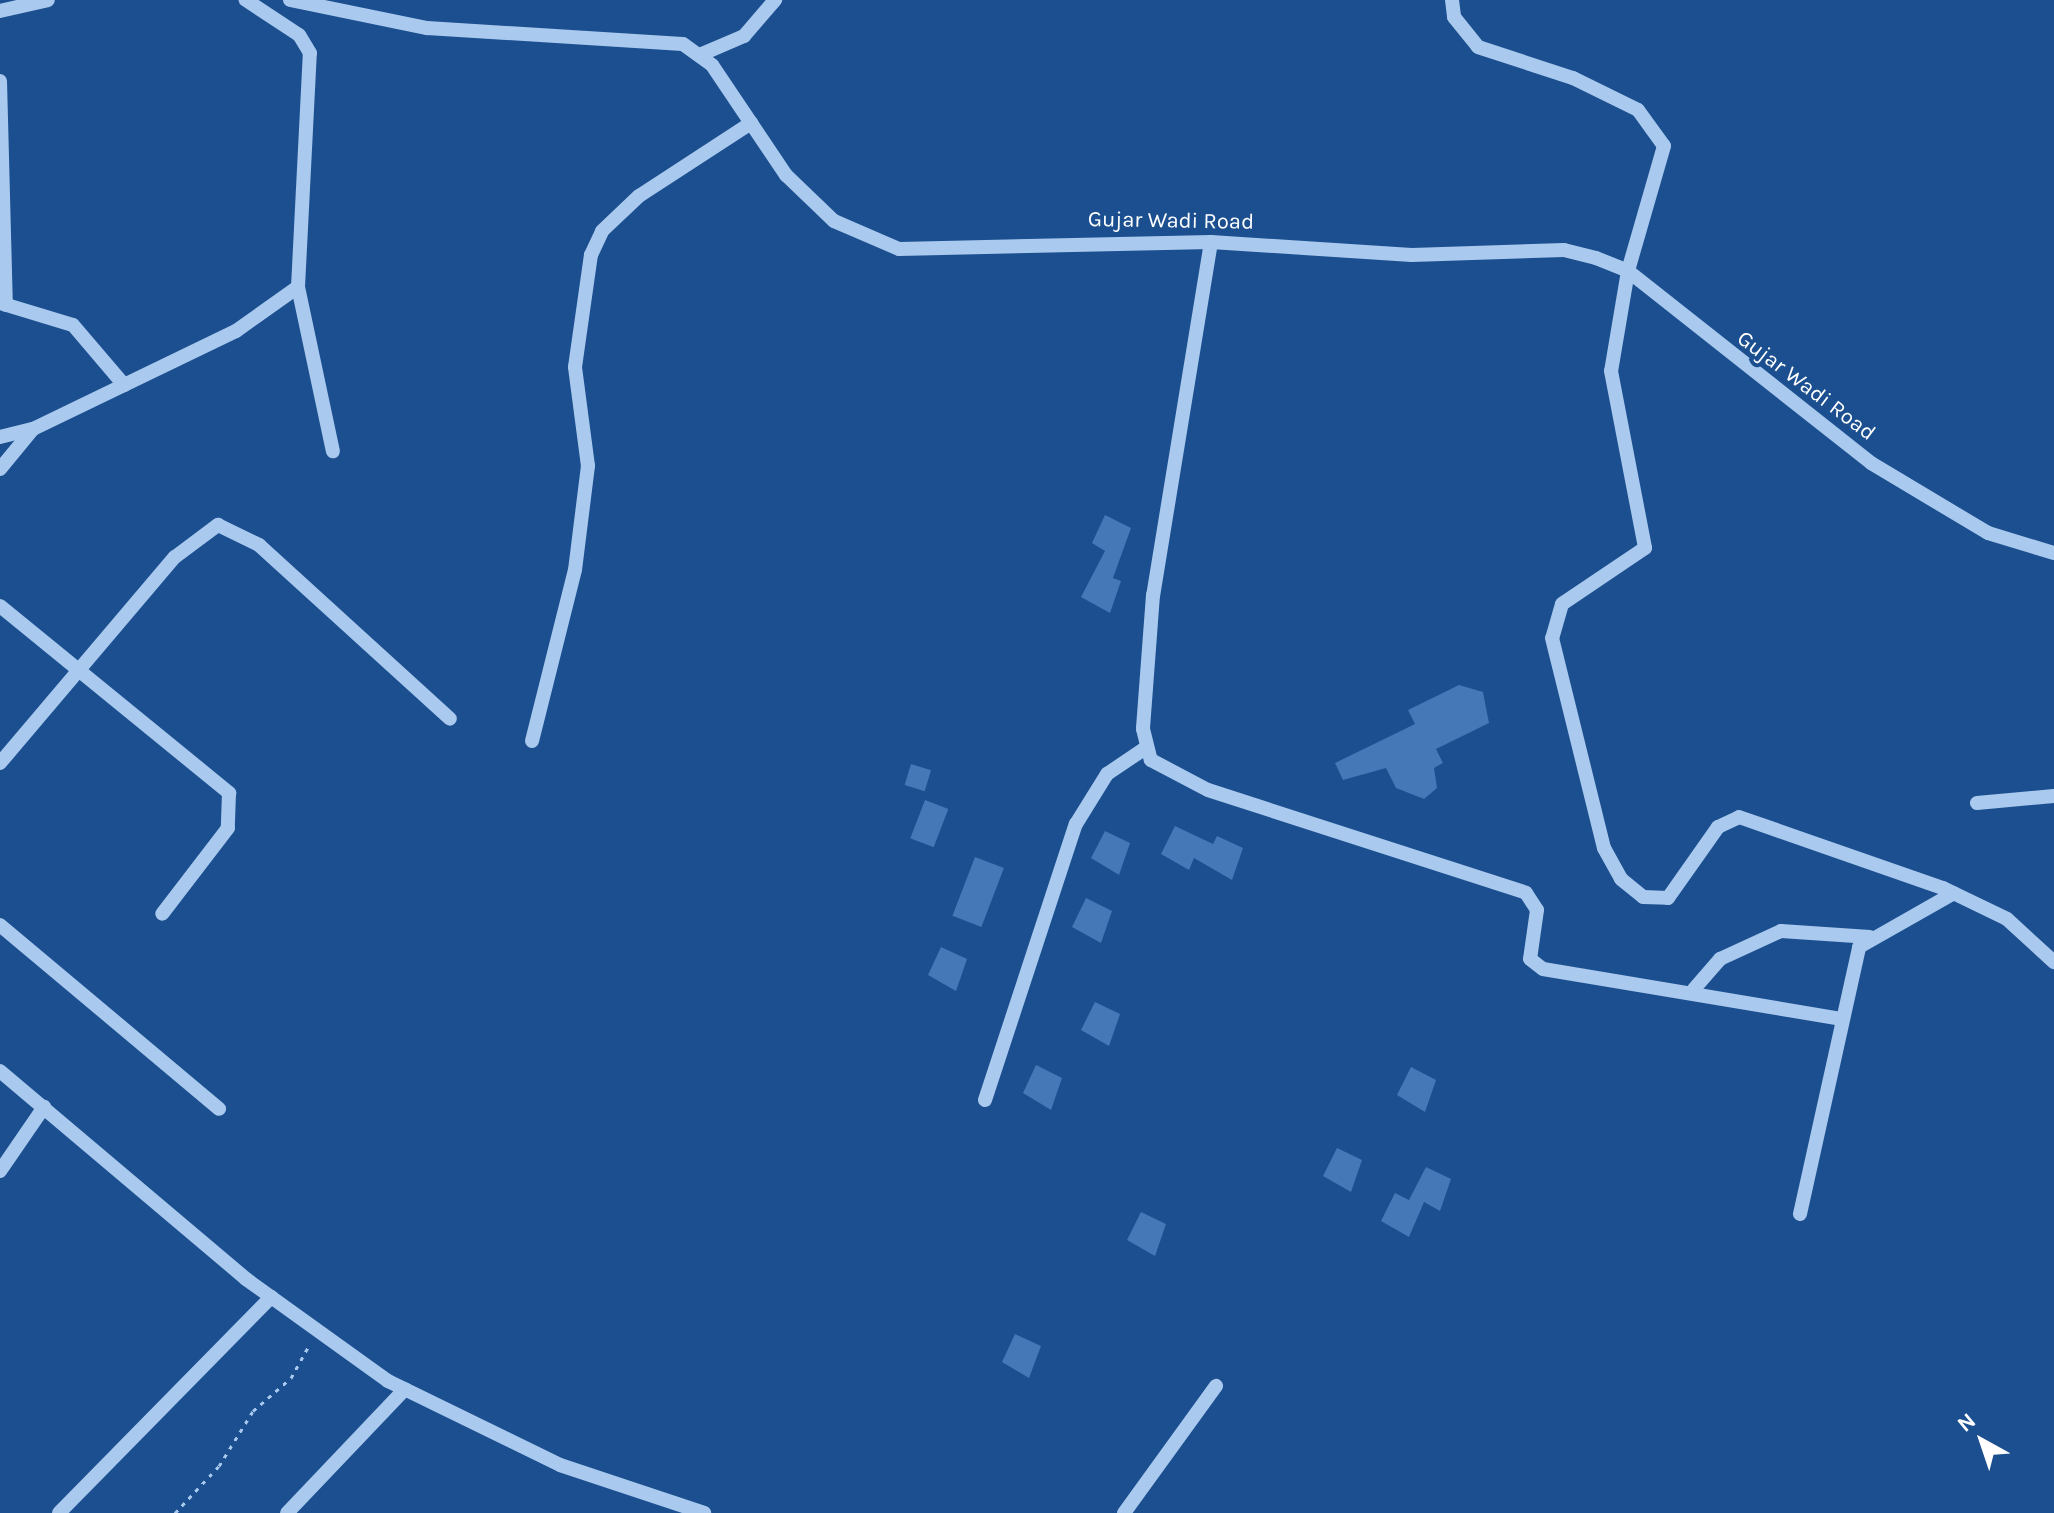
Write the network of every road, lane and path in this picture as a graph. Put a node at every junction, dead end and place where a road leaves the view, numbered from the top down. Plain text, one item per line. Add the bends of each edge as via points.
1 (48, 0) edge
2 (246, 0) edge
3 (290, 0) edge
4 (775, 0) edge
5 (1452, 0) edge
6 (0, 11) edge
7 (702, 54) junction
8 (0, 81) edge
9 (751, 123) junction
10 (1211, 242) junction
11 (1628, 271) junction
12 (298, 287) junction
13 (3, 304) edge
14 (124, 385) junction
15 (33, 429) junction
16 (0, 437) edge
17 (333, 451) dead end
18 (0, 469) edge
19 (2054, 553) edge
20 (0, 606) edge
21 (74, 667) junction
22 (450, 719) dead end
23 (532, 741) dead end
24 (1144, 749) junction
25 (0, 763) edge
26 (2054, 796) edge
27 (1977, 803) dead end
28 (1954, 893) junction
29 (162, 914) dead end
30 (0, 925) edge
31 (1870, 937) junction
32 (2054, 962) edge
33 (1694, 989) junction
34 (1841, 1019) junction
35 (0, 1071) edge
36 (985, 1100) dead end
37 (44, 1107) junction
38 (219, 1109) dead end
39 (0, 1171) edge
40 (1800, 1214) dead end
41 (271, 1297) junction
42 (316, 1330) junction
43 (1216, 1386) dead end
44 (405, 1389) junction
45 (59, 1513) edge
46 (175, 1513) edge
47 (287, 1513) edge
48 (704, 1513) edge
49 (1124, 1513) edge

1 - 6 street
2 - 12 street via 299,35 310,53
3 - 7 street via 427,28 543,41 665,40
4 - 7 street via 744,36
5 - 11 street via 1454,17 1478,47 1573,78 1652,120 1664,157
7 - 9 street, Gujar Wadi Road
8 - 13 street
9 - 10 street, Gujar Wadi Road via 786,175 834,221 899,249
9 - 23 street via 639,196 602,231 591,255 575,341 589,438 575,570
10 - 11 street, Gujar Wadi Road via 1412,255 1564,250
10 - 24 street via 1158,554
11 - 19 street, Gujar Wadi Road via 1871,463 1988,533
11 - 28 street via 1611,371 1645,548 1562,604 1552,638 1604,848 1634,893 1663,900 1718,827 1739,817
12 - 14 street via 261,317
12 - 17 street
13 - 14 street via 73,325
14 - 15 street
15 - 16 street
15 - 18 street
20 - 21 street
21 - 22 street via 175,557 206,529 229,526
21 - 25 street
21 - 29 street via 217,780 234,806 228,828
24 - 33 street via 1169,775 1208,790 1526,893 1537,910 1530,959 1543,969 1649,990
24 - 36 street via 1107,774 1076,824
26 - 27 street
28 - 31 street
28 - 32 street via 2007,919
30 - 38 street
31 - 33 street via 1781,931 1720,959
31 - 34 street via 1853,960
33 - 34 street
34 - 40 street
35 - 37 street
37 - 39 street
37 - 41 street
41 - 42 street
41 - 45 street
42 - 44 street
42 - 46 path via 300,1367 253,1411 219,1466
43 - 49 street
44 - 47 street
44 - 48 street via 560,1465

